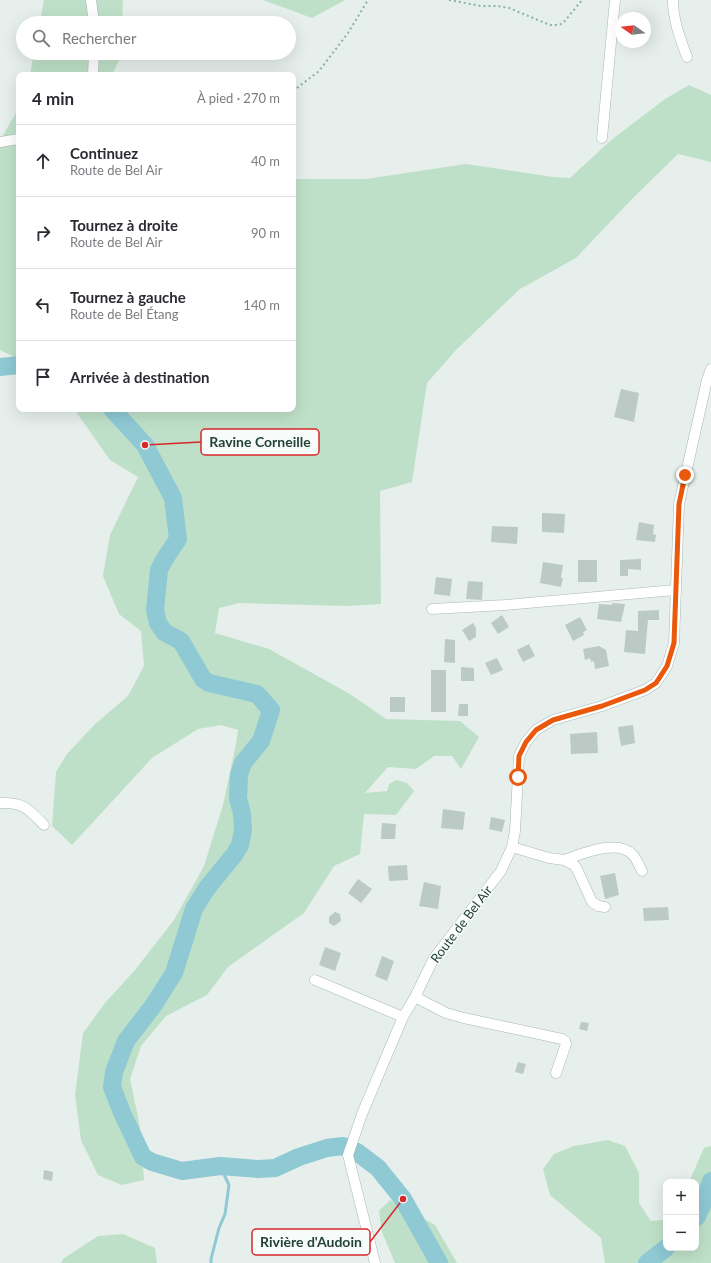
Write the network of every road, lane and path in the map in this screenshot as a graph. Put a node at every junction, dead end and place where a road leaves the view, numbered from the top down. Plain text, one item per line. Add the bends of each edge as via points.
1 (91, 0) edge
2 (368, 0) edge
3 (449, 0) edge
4 (582, 0) edge
5 (615, 0) edge
6 (673, 0) edge
7 (93, 16) edge
8 (687, 57) dead end
9 (94, 60) edge
10 (93, 72) edge
11 (296, 89) edge
12 (602, 138) dead end
13 (16, 139) edge
14 (0, 142) edge
15 (711, 369) edge
16 (675, 590) junction
17 (432, 609) dead end
18 (0, 803) edge
19 (44, 825) dead end
20 (512, 847) junction
21 (564, 860) junction
22 (642, 871) dead end
23 (605, 907) dead end
24 (315, 980) dead end
25 (415, 997) junction
26 (403, 1017) junction
27 (556, 1073) dead end
28 (375, 1263) edge

1 - 7 street
2 - 11 path via 348,34 319,71
3 - 4 path via 508,8 550,25 564,22
5 - 12 street
6 - 8 street via 676,24
9 - 10 street
13 - 14 street
15 - 16 street via 679,504
16 - 17 street
16 - 20 street, Route de Bel Air via 674,643 667,666 656,683 645,690 602,706 553,720 536,730 526,742 519,756
18 - 19 street via 22,806
20 - 21 street
20 - 25 street, Route de Bel Air via 501,871 434,958
21 - 22 street via 594,850 618,847 634,855
21 - 23 street via 574,864 592,902
24 - 26 street
25 - 26 street, Route de Bel Air
25 - 27 street via 446,1013 562,1039 566,1044
26 - 28 street, Route de Bel Air via 348,1155

